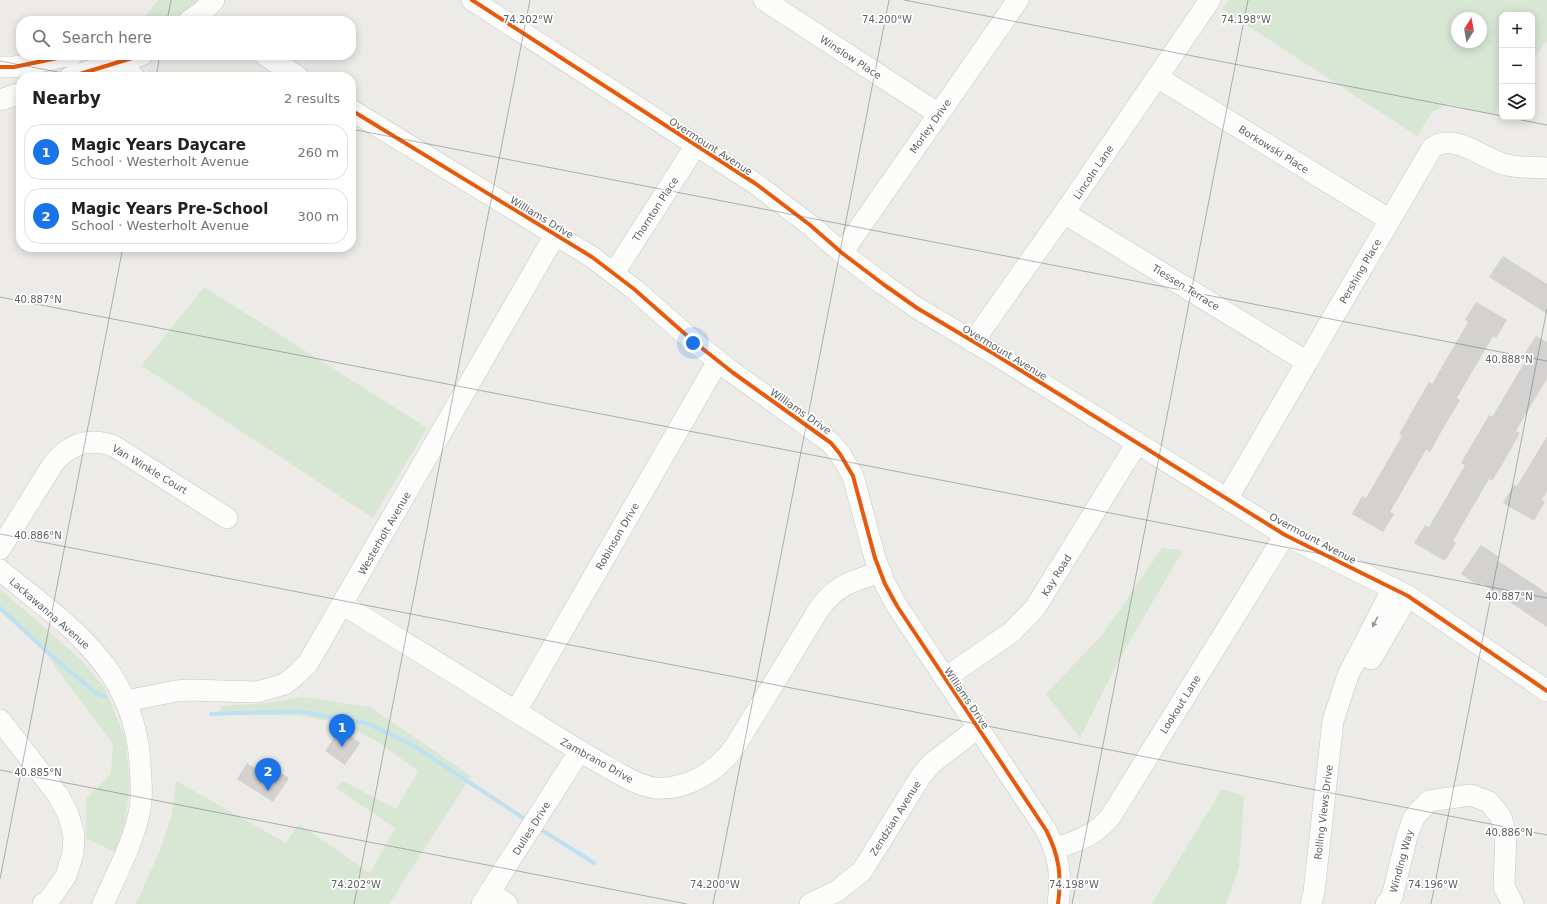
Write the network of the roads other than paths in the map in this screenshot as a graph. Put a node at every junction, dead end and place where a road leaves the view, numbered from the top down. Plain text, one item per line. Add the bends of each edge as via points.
1 (764, 0) edge
2 (1018, 0) edge
3 (1210, 0) edge
4 (486, 4) edge
5 (48, 60) edge
6 (125, 60) edge
7 (272, 60) edge
8 (118, 62) junction
9 (0, 67) edge
10 (86, 72) edge
11 (129, 72) edge
12 (290, 72) edge
13 (1157, 77) junction
14 (16, 95) edge
15 (0, 100) edge
16 (356, 113) edge
17 (939, 114) junction
18 (696, 145) junction
19 (1547, 168) edge
20 (1064, 213) junction
21 (1390, 220) junction
22 (555, 235) junction
23 (842, 253) junction
24 (614, 273) junction
25 (973, 342) junction
26 (718, 361) junction
27 (1307, 362) junction
28 (1137, 443) junction
29 (1227, 499) junction
30 (227, 518) dead end
31 (1285, 535) junction
32 (0, 549) edge
33 (0, 570) edge
34 (881, 572) junction
35 (1400, 592) junction
36 (342, 604) junction
37 (944, 678) junction
38 (1547, 691) edge
39 (126, 701) junction
40 (516, 711) junction
41 (0, 720) edge
42 (978, 728) junction
43 (579, 752) junction
44 (1054, 849) junction
45 (486, 898) edge
46 (43, 904) edge
47 (103, 904) edge
48 (507, 904) edge
49 (810, 904) edge
50 (1058, 904) edge
51 (1311, 904) edge
52 (1386, 904) edge
53 (1513, 904) edge

1 - 17 street, Winslow Place
2 - 17 street, Morley Drive
3 - 13 street, Lincoln Lane
4 - 18 street, Overmount Avenue
5 - 9 street via 14,67
6 - 8 street
7 - 12 street
8 - 10 street
8 - 11 street
13 - 20 street, Lincoln Lane
13 - 21 street, Borkowski Place
14 - 15 street
16 - 22 street, Williams Drive
17 - 23 street, Morley Drive
18 - 23 street, Overmount Avenue via 756,184 810,224
18 - 24 street, Thornton Place
19 - 21 street, Pershing Place via 1508,165 1451,142 1438,144 1432,148
20 - 25 street, Lincoln Lane
20 - 27 street, Tiessen Terrace
21 - 27 street, Pershing Place
22 - 24 street, Williams Drive via 592,256
22 - 36 street, Westerholt Avenue
23 - 25 street, Overmount Avenue via 917,308
24 - 26 street, Williams Drive
25 - 28 street, Overmount Avenue
26 - 34 street, Williams Drive via 831,443 840,454 853,476
26 - 40 street, Robinson Drive
27 - 29 street, Pershing Place
28 - 29 street, Overmount Avenue
28 - 37 street, Kay Road via 1035,608 1012,632
29 - 31 street, Overmount Avenue
30 - 32 street, Van Winkle Court via 114,446 105,442 92,442 79,444 61,454
31 - 35 street, Overmount Avenue
31 - 44 street, Lookout Lane via 1111,816 1102,827 1088,836
33 - 39 street, Lackawanna Avenue via 69,626 94,650 110,671
34 - 37 street, Williams Drive via 897,606
34 - 43 street, Zambrano Drive via 846,584 821,606 734,748 724,761 709,773 685,784 656,788 628,779
35 - 38 street, Overmount Avenue
35 - 51 street, Rolling Views Drive via 1348,675 1334,721
36 - 39 street, Westerholt Avenue via 308,663 285,684 257,692 190,690
36 - 40 street, Zambrano Drive
37 - 42 street, Williams Drive
39 - 47 street, Lackawanna Avenue via 137,734 142,785 139,814
40 - 43 street, Zambrano Drive
41 - 46 street via 58,795 68,814 74,835 73,853 66,876 49,900
42 - 44 street, Williams Drive via 1046,830
42 - 49 street, Zendzian Avenue via 932,763 921,776 862,871 837,891
43 - 45 street, Dulles Drive
44 - 50 street, Williams Drive via 1059,865
45 - 48 street
52 - 53 street, Winding Way via 1392,896 1414,817 1429,802 1471,795 1489,802 1501,817 1506,834 1504,887

